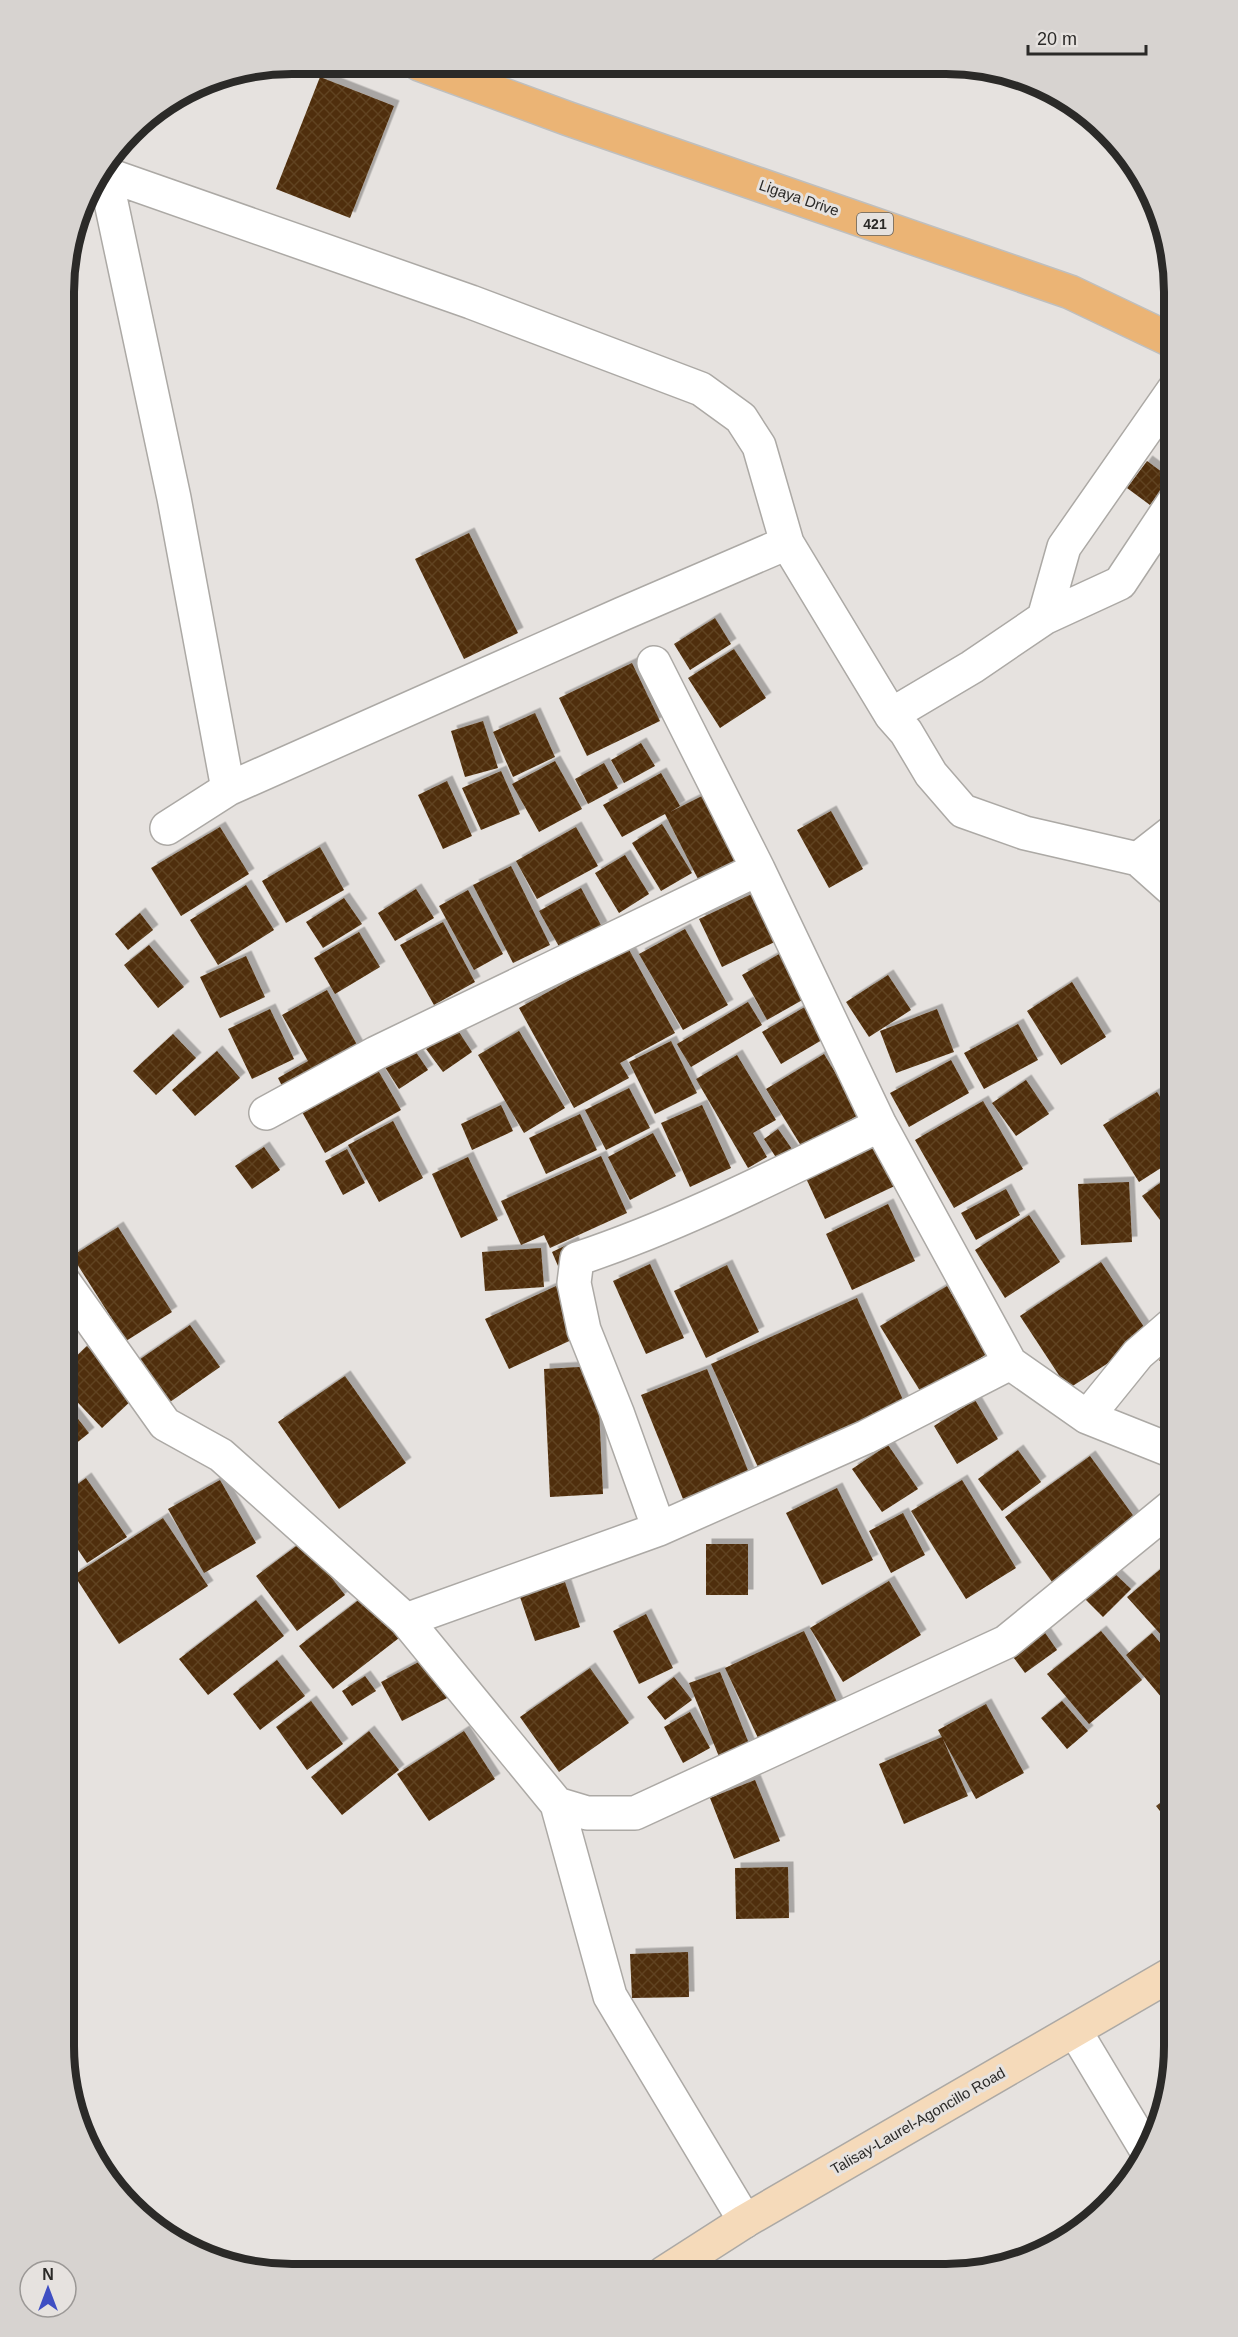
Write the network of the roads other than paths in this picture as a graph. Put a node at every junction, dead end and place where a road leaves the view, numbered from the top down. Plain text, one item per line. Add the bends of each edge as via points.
1 (446, 74) edge
2 (108, 175) edge
3 (105, 180) edge
4 (1164, 337) edge
5 (1164, 404) edge
6 (1164, 517) edge
7 (787, 543) junction
8 (1044, 618) junction
9 (654, 663) dead end
10 (891, 715) junction
11 (228, 789) junction
12 (167, 828) dead end
13 (1164, 839) edge
14 (1138, 859) junction
15 (758, 870) junction
16 (1164, 882) edge
17 (266, 1113) dead end
18 (880, 1125) junction
19 (74, 1296) edge
20 (1164, 1332) edge
21 (1010, 1363) junction
22 (1087, 1417) junction
23 (1164, 1448) edge
24 (1164, 1513) edge
25 (658, 1529) junction
26 (406, 1620) junction
27 (557, 1804) junction
28 (1164, 1978) edge
29 (1075, 2031) junction
30 (1142, 2142) edge
31 (745, 2221) junction
32 (678, 2264) edge

1 - 4 main road, Ligaya Drive / 421 via 1070,292
2 - 7 street via 471,302 701,389 741,418 759,446
3 - 11 street via 174,498
5 - 8 street via 1064,547
6 - 8 street via 1120,583
7 - 10 street
7 - 11 street
8 - 10 street
9 - 15 street
10 - 14 street via 931,774 963,811 1025,833
11 - 12 street
13 - 14 street
14 - 16 street
15 - 17 street via 376,1053
15 - 18 street
18 - 21 street
18 - 25 street via 630,1241 577,1258 574,1283 584,1330
19 - 26 street via 165,1424 221,1455
20 - 22 street via 1138,1354
21 - 22 street
21 - 25 street via 866,1437
22 - 23 street
24 - 27 street via 1006,1642 635,1813 587,1813
25 - 26 street
26 - 27 street
27 - 31 street via 610,1995
28 - 29 main road, Talisay-Laurel-Agoncillo Road
29 - 30 street
29 - 31 main road, Talisay-Laurel-Agoncillo Road
31 - 32 main road, Talisay-Laurel-Agoncillo Road

